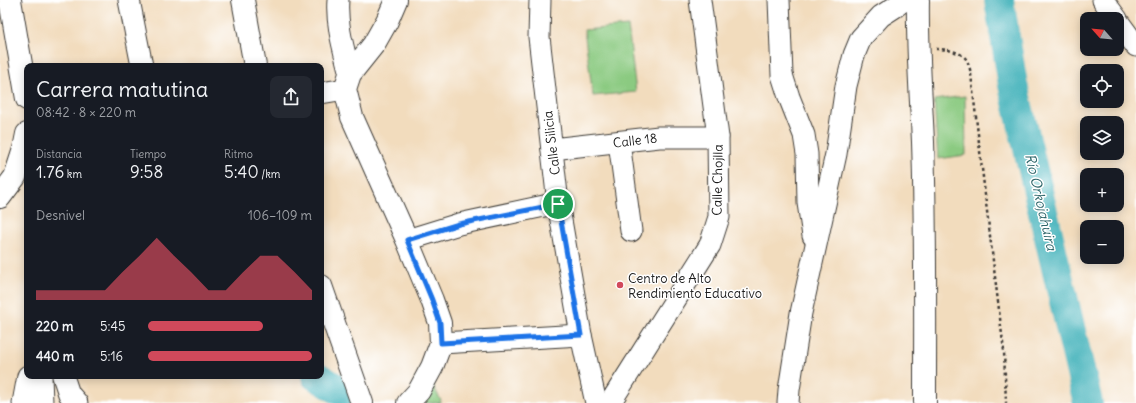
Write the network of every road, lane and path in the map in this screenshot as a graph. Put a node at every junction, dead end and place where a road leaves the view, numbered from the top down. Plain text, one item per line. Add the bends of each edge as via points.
1 (10, 0) edge
2 (129, 0) edge
3 (243, 0) edge
4 (338, 0) edge
5 (396, 0) edge
6 (540, 0) edge
7 (700, 0) edge
8 (779, 0) edge
9 (904, 0) edge
10 (918, 0) edge
11 (1103, 0) edge
12 (1112, 12) edge
13 (1124, 29) edge
14 (1136, 46) edge
15 (919, 48) junction
16 (141, 63) edge
17 (254, 63) edge
18 (347, 81) junction
19 (24, 82) edge
20 (324, 92) edge
21 (718, 137) junction
22 (619, 142) junction
23 (24, 149) edge
24 (552, 149) junction
25 (0, 197) edge
26 (558, 204) junction
27 (631, 231) dead end
28 (407, 240) junction
29 (815, 246) junction
30 (324, 295) edge
31 (581, 335) junction
32 (441, 343) junction
33 (27, 379) edge
34 (41, 379) edge
35 (64, 379) edge
36 (23, 403) edge
37 (42, 403) edge
38 (77, 403) edge
39 (362, 403) edge
40 (408, 403) edge
41 (596, 403) edge
42 (610, 403) edge
43 (788, 403) edge
44 (925, 403) edge
45 (1006, 403) edge

1 - 19 main road
2 - 16 street
3 - 17 main road
4 - 18 street
5 - 18 main road via 374,44
6 - 24 street, Calle Silicia via 539,37
7 - 21 street, Calle Chojlla
8 - 29 street via 782,75 804,135 808,203
9 - 29 street via 877,20 861,38 854,55 846,86 836,154
10 - 15 main road
11 - 12 street
13 - 14 street
15 - 44 main road via 925,244
15 - 45 path via 946,49 959,54 966,59 971,74 1004,351
18 - 20 street
18 - 28 main road via 352,116
21 - 22 street, Calle 18 via 659,137
21 - 42 street, Calle Chojlla via 718,217 710,244
22 - 24 street, Calle 18
22 - 27 street
23 - 25 main road via 15,177
24 - 26 street, Calle Silicia
26 - 28 street via 459,224
26 - 31 street, Calle Silicia
28 - 32 main road via 440,323
29 - 43 street via 795,350
30 - 39 main road
31 - 32 street
31 - 41 street, Calle Silicia
32 - 40 main road via 419,391
33 - 36 street
34 - 37 street
35 - 38 street via 69,394

